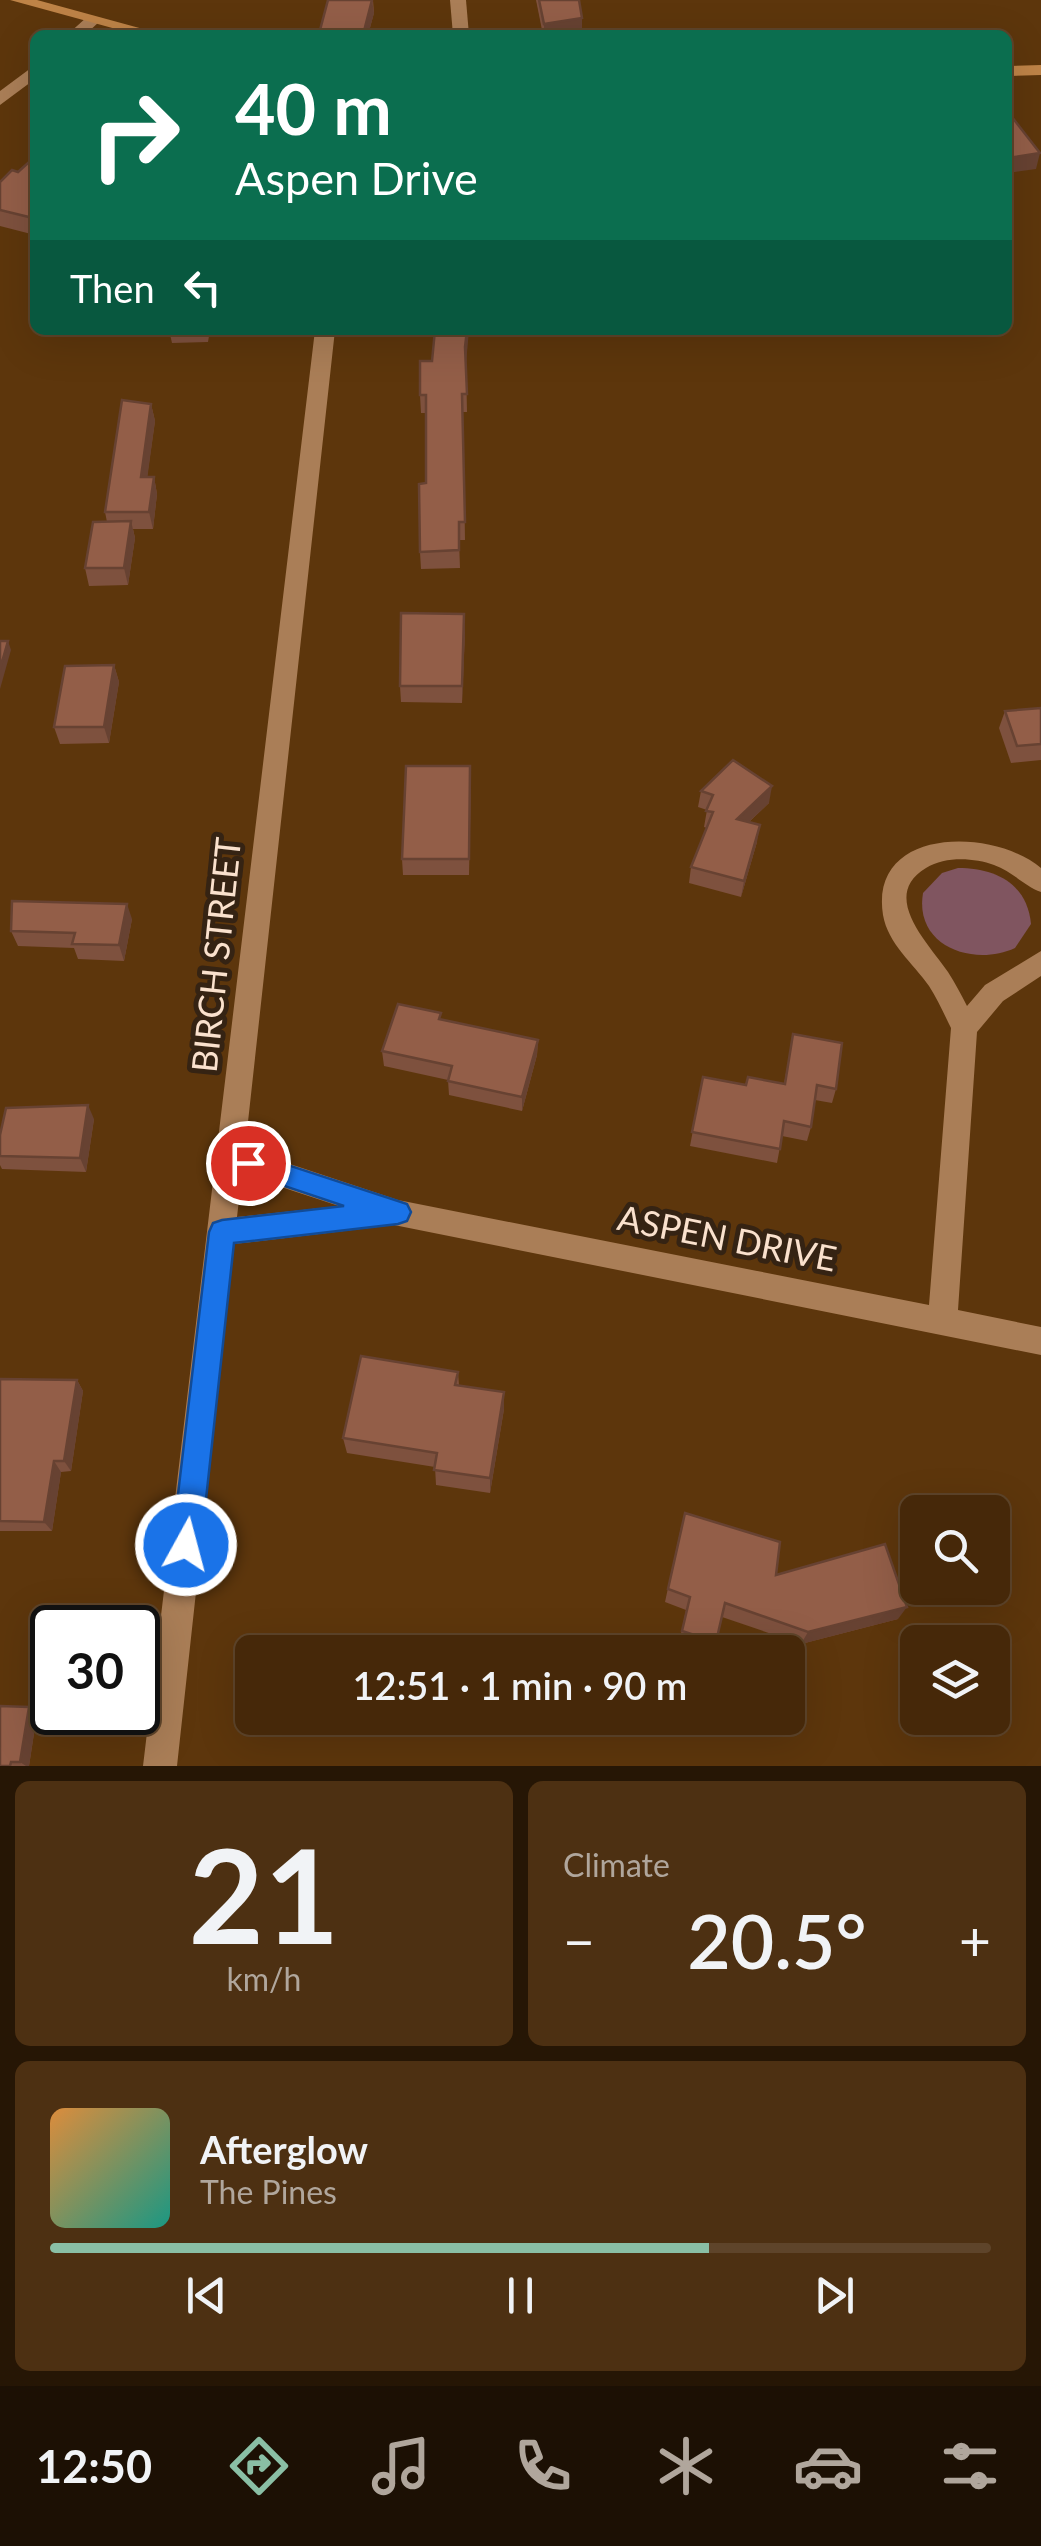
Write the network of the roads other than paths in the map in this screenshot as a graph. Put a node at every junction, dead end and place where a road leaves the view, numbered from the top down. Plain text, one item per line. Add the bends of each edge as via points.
1 (18, 0) edge
2 (458, 0) edge
3 (93, 20) junction
4 (81, 30) edge
5 (135, 30) edge
6 (461, 30) edge
7 (1041, 70) edge
8 (1012, 71) edge
9 (30, 74) edge
10 (0, 100) edge
11 (323, 335) edge
12 (1041, 882) edge
13 (1041, 962) edge
14 (964, 1028) junction
15 (230, 1156) junction
16 (398, 1212) junction
17 (222, 1232) junction
18 (942, 1320) junction
19 (1041, 1341) edge
20 (160, 1766) edge

1 - 3 main road
2 - 6 street
3 - 4 street
3 - 5 main road
7 - 8 main road
9 - 10 street
11 - 15 street, BIRCH STREET
12 - 14 street via 1016,861 974,848 938,852 902,877 896,918
13 - 14 street via 994,992
14 - 18 street
15 - 16 street, ASPEN DRIVE
15 - 17 street, BIRCH STREET
16 - 17 street, ASPEN DRIVE
16 - 18 street, ASPEN DRIVE
17 - 20 street, BIRCH STREET
18 - 19 street, ASPEN DRIVE

